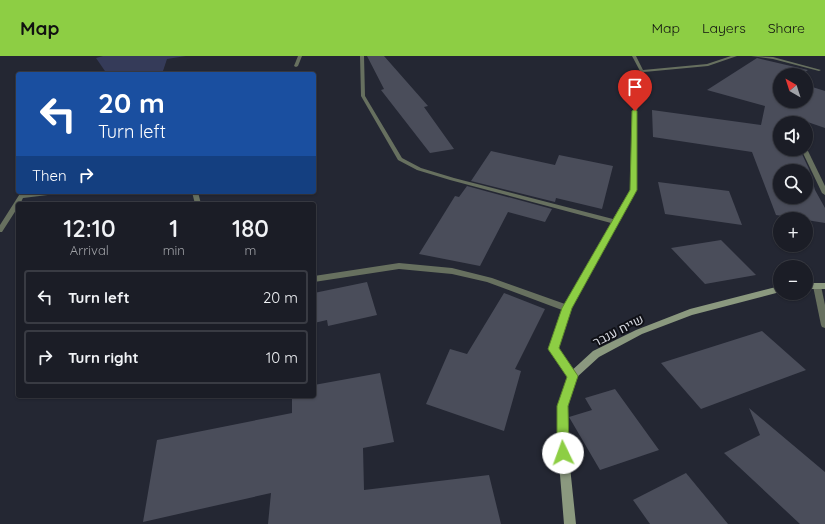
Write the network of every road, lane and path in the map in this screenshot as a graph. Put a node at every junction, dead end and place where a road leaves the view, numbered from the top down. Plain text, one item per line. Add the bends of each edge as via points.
1 (300, 56) edge
2 (362, 56) edge
3 (634, 56) edge
4 (735, 56) edge
5 (754, 56) edge
6 (296, 66) dead end
7 (819, 70) dead end
8 (642, 71) junction
9 (807, 156) edge
10 (825, 193) edge
11 (33, 194) edge
12 (22, 195) edge
13 (16, 205) edge
14 (616, 222) junction
15 (0, 230) edge
16 (316, 279) edge
17 (821, 286) edge
18 (773, 291) edge
19 (567, 308) junction
20 (825, 325) edge
21 (572, 376) junction
22 (570, 524) edge

1 - 6 street
2 - 14 street via 363,96 400,159 419,169 452,180
3 - 8 street
4 - 8 street via 708,64
5 - 7 street via 773,58
8 - 14 street via 635,111 634,190
9 - 10 street
11 - 12 street
13 - 15 street
14 - 19 street
16 - 19 street via 400,266 452,271 489,280
17 - 20 street
18 - 21 street, שייח ענבר via 690,312 639,332 596,354
19 - 21 street via 553,349
21 - 22 street via 563,406 562,430

